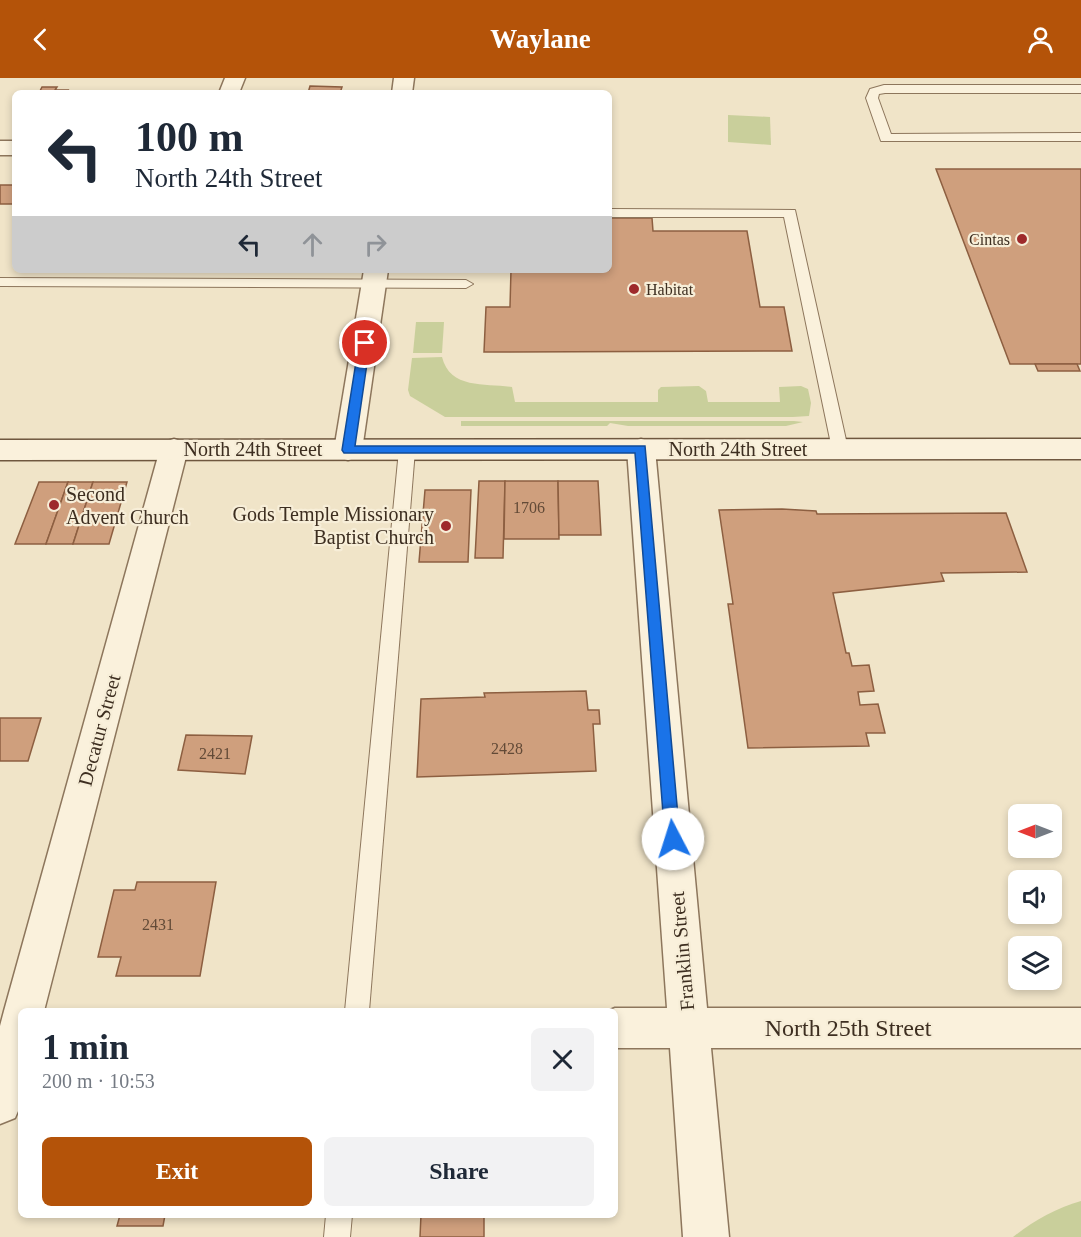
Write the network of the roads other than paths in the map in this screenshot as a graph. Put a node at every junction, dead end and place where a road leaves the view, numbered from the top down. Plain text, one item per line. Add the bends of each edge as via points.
1 (1081, 89) edge
2 (1081, 137) edge
3 (612, 213) edge
4 (375, 277) edge
5 (0, 282) edge
6 (466, 284) dead end
7 (1081, 448) edge
8 (174, 449) junction
9 (641, 449) junction
10 (840, 449) junction
11 (0, 450) edge
12 (348, 450) junction
13 (407, 450) junction
14 (21, 1008) edge
15 (357, 1008) edge
16 (17, 1023) edge
17 (618, 1028) edge
18 (688, 1028) junction
19 (1081, 1028) edge
20 (0, 1103) edge
21 (339, 1218) edge
22 (338, 1237) edge
23 (706, 1237) edge

1 - 2 lane via 884,89 874,92 872,98 886,138
3 - 10 lane via 790,213
4 - 5 lane
4 - 6 lane
4 - 12 street
7 - 10 street, North 24th Street
8 - 11 street, North 24th Street
8 - 12 street, North 24th Street
8 - 14 street, Decatur Street
9 - 10 street, North 24th Street
9 - 13 street, North 24th Street
9 - 18 street, Franklin Street
12 - 13 street, North 24th Street
13 - 15 lane
16 - 20 street, Decatur Street
17 - 18 street, North 25th Street
18 - 19 street, North 25th Street
18 - 23 street, Franklin Street
21 - 22 lane

